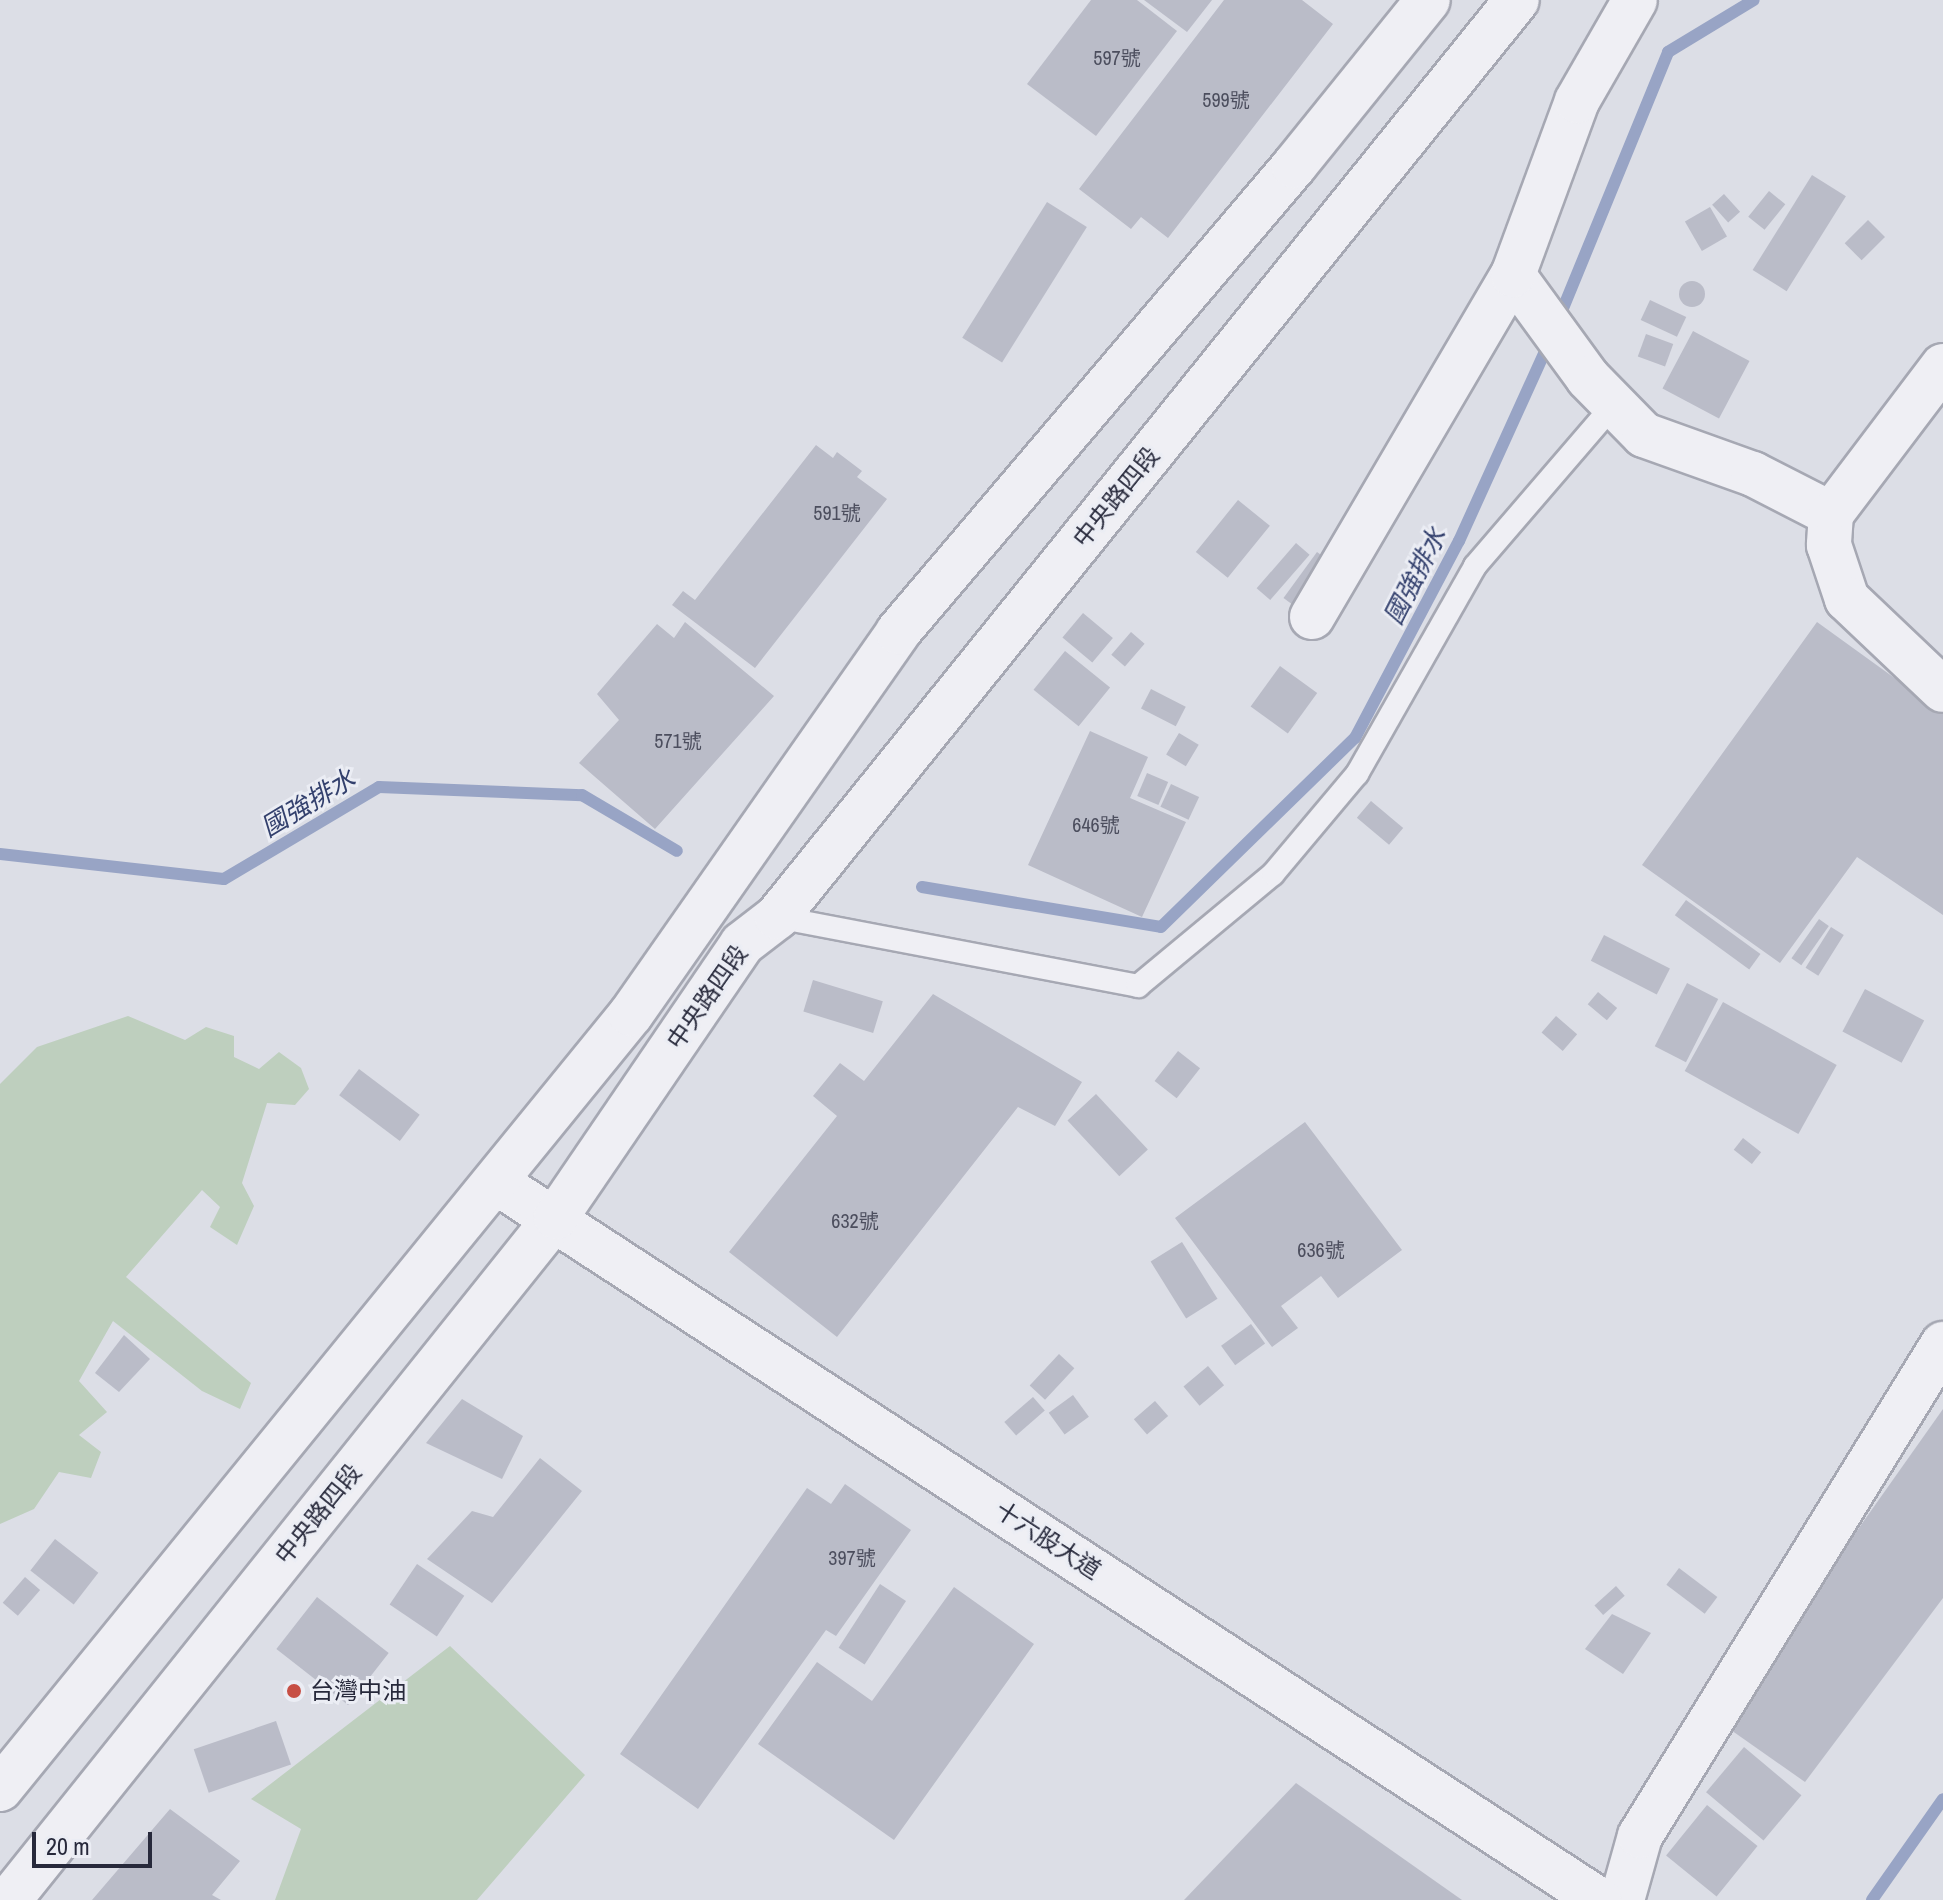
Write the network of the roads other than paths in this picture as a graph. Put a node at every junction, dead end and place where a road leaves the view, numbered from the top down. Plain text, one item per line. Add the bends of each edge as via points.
1 (1517, 0) edge
2 (1635, 0) edge
3 (1418, 5) edge
4 (1513, 275) junction
5 (1943, 366) edge
6 (1600, 393) junction
7 (1831, 514) junction
8 (1312, 617) dead end
9 (1943, 690) edge
10 (777, 917) junction
11 (496, 1182) junction
12 (556, 1217) junction
13 (1943, 1344) edge
14 (0, 1789) edge
15 (9, 1900) edge
16 (1599, 1900) edge
17 (1622, 1900) edge

1 - 10 street, 中央路四段
2 - 4 street via 1577,101
3 - 11 street via 898,632 631,1014
4 - 6 street
4 - 8 street
5 - 7 street
6 - 7 street via 1644,435 1753,474
6 - 10 lane via 1475,566 1357,774 1273,874 1138,986
7 - 9 street via 1829,545 1847,599
10 - 12 street, 中央路四段 via 742,944
11 - 12 street, 十六股大道
11 - 14 street
12 - 15 street, 中央路四段
12 - 16 street, 十六股大道
13 - 17 street via 1640,1836

